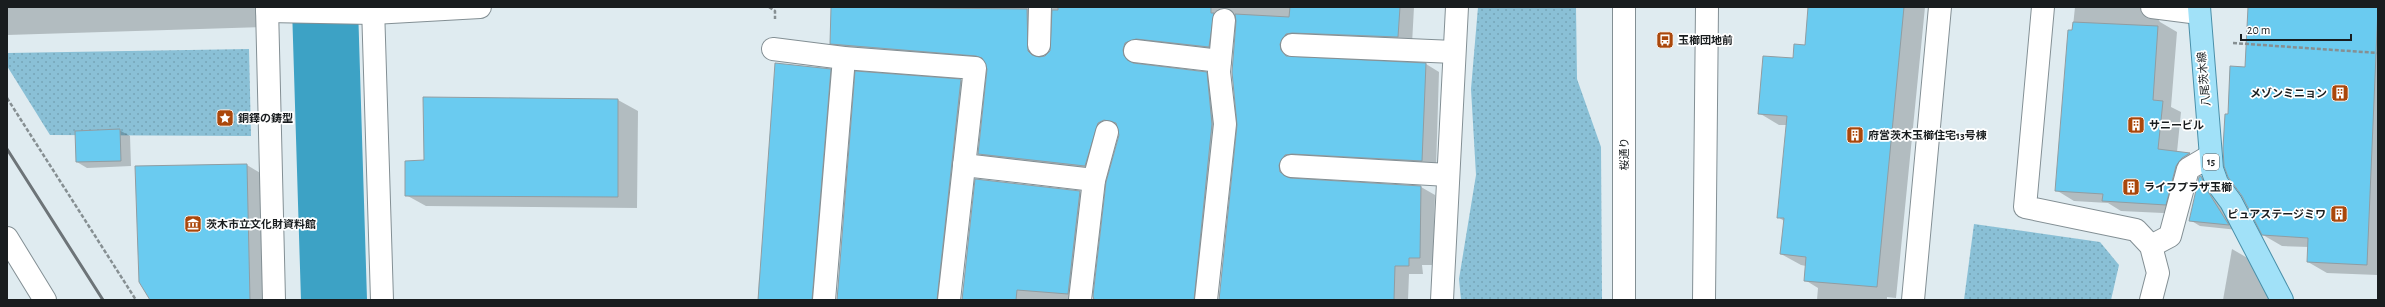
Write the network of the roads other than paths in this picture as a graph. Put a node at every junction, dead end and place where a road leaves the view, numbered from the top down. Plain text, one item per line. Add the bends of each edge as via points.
1 (480, 7) edge
2 (1040, 7) edge
3 (1457, 7) edge
4 (1624, 7) edge
5 (1707, 7) edge
6 (1940, 7) edge
7 (2043, 7) edge
8 (2152, 7) edge
9 (267, 9) edge
10 (2199, 10) edge
11 (368, 11) edge
12 (1224, 20) dead end
13 (1039, 45) dead end
14 (1292, 45) dead end
15 (773, 49) dead end
16 (1135, 51) dead end
17 (1454, 52) junction
18 (844, 58) junction
19 (1220, 60) junction
20 (1107, 132) dead end
21 (2210, 156) junction
22 (964, 165) junction
23 (1291, 166) dead end
24 (1448, 175) junction
25 (1094, 180) junction
26 (7, 238) edge
27 (2151, 246) junction
28 (45, 300) edge
29 (274, 300) edge
30 (382, 300) edge
31 (824, 300) edge
32 (949, 300) edge
33 (1080, 300) edge
34 (1206, 300) edge
35 (1442, 300) edge
36 (1624, 300) edge
37 (1704, 300) edge
38 (1912, 300) edge
39 (2151, 300) edge
40 (2282, 300) edge

1 - 11 street
2 - 13 street
3 - 17 street
4 - 36 street, 桜通り
5 - 37 street
6 - 38 street
7 - 27 street via 2025,207 2136,230
8 - 10 street
9 - 11 street via 294,13
9 - 29 street
10 - 21 main road, 八尾茨木線 / 15
11 - 30 street
12 - 19 street
14 - 17 street
15 - 18 street
16 - 19 street
17 - 24 street
18 - 22 street via 975,68
18 - 31 street
19 - 34 street via 1225,124
20 - 25 street
21 - 27 street via 2188,169 2170,236
21 - 40 main road, 八尾茨木線 / 15 via 2217,182 2231,202
22 - 25 street
22 - 32 street
23 - 24 street
24 - 35 street
25 - 33 street
26 - 28 street
27 - 39 street via 2158,273

